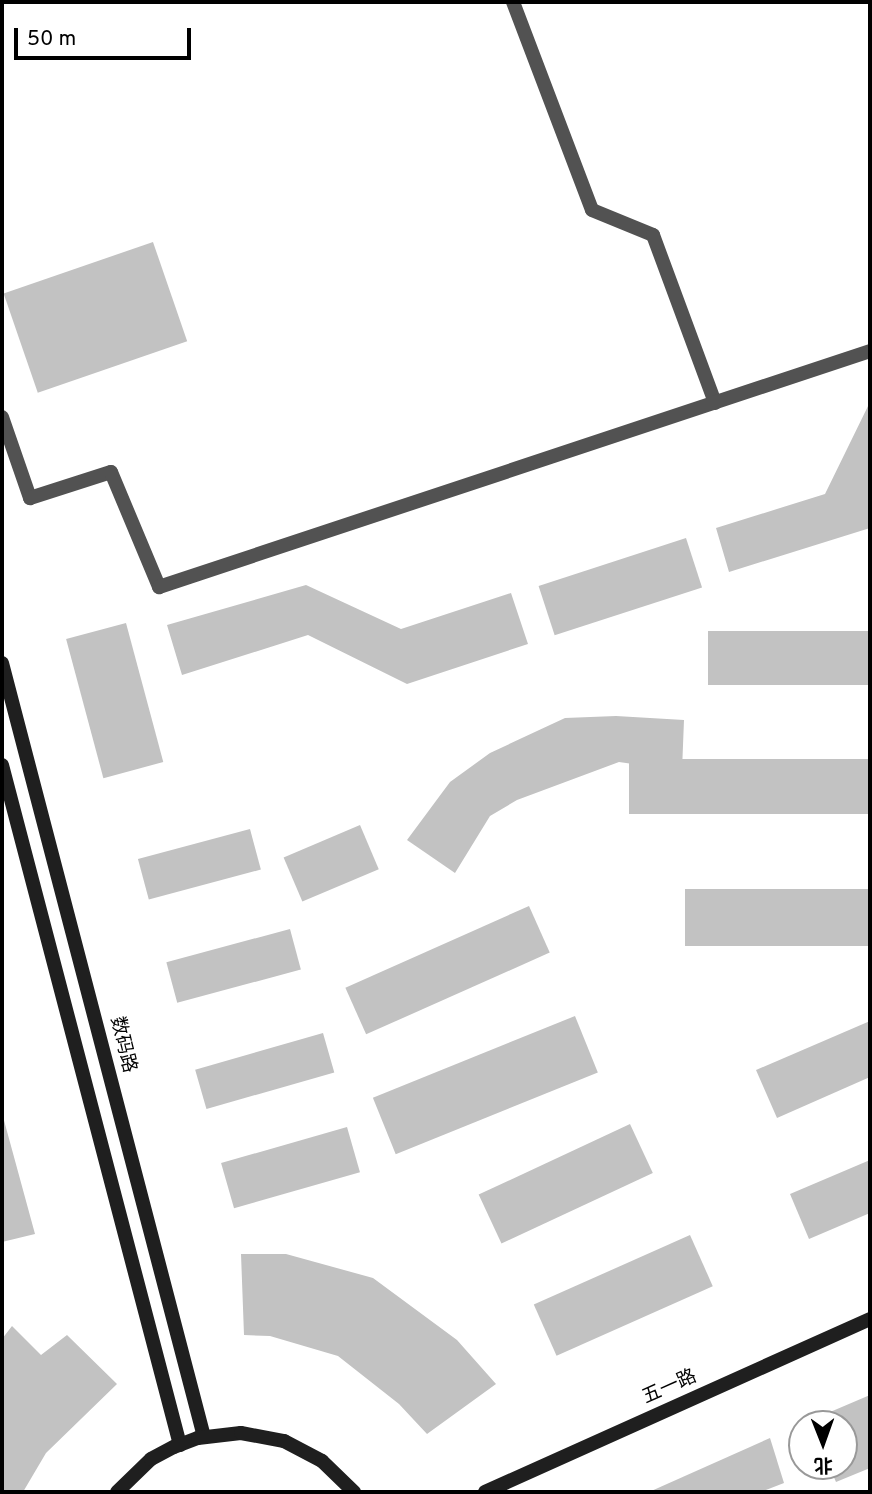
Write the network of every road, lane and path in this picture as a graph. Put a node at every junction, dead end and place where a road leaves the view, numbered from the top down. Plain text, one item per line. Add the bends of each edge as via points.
1 (513, 2) edge
2 (870, 351) edge
3 (715, 403) junction
4 (2, 417) edge
5 (2, 667) edge
6 (2, 765) edge
7 (870, 1320) edge
8 (204, 1437) junction
9 (180, 1445) junction
10 (117, 1492) edge
11 (354, 1492) edge
12 (485, 1492) edge

1 - 3 street via 592,210 653,235
2 - 3 street
3 - 4 street via 159,587 111,472 30,498
5 - 8 main road, 数码路
6 - 9 main road
7 - 12 main road, 五一路
8 - 9 main road
8 - 11 main road via 241,1433 284,1441 322,1461
9 - 10 main road via 151,1459

